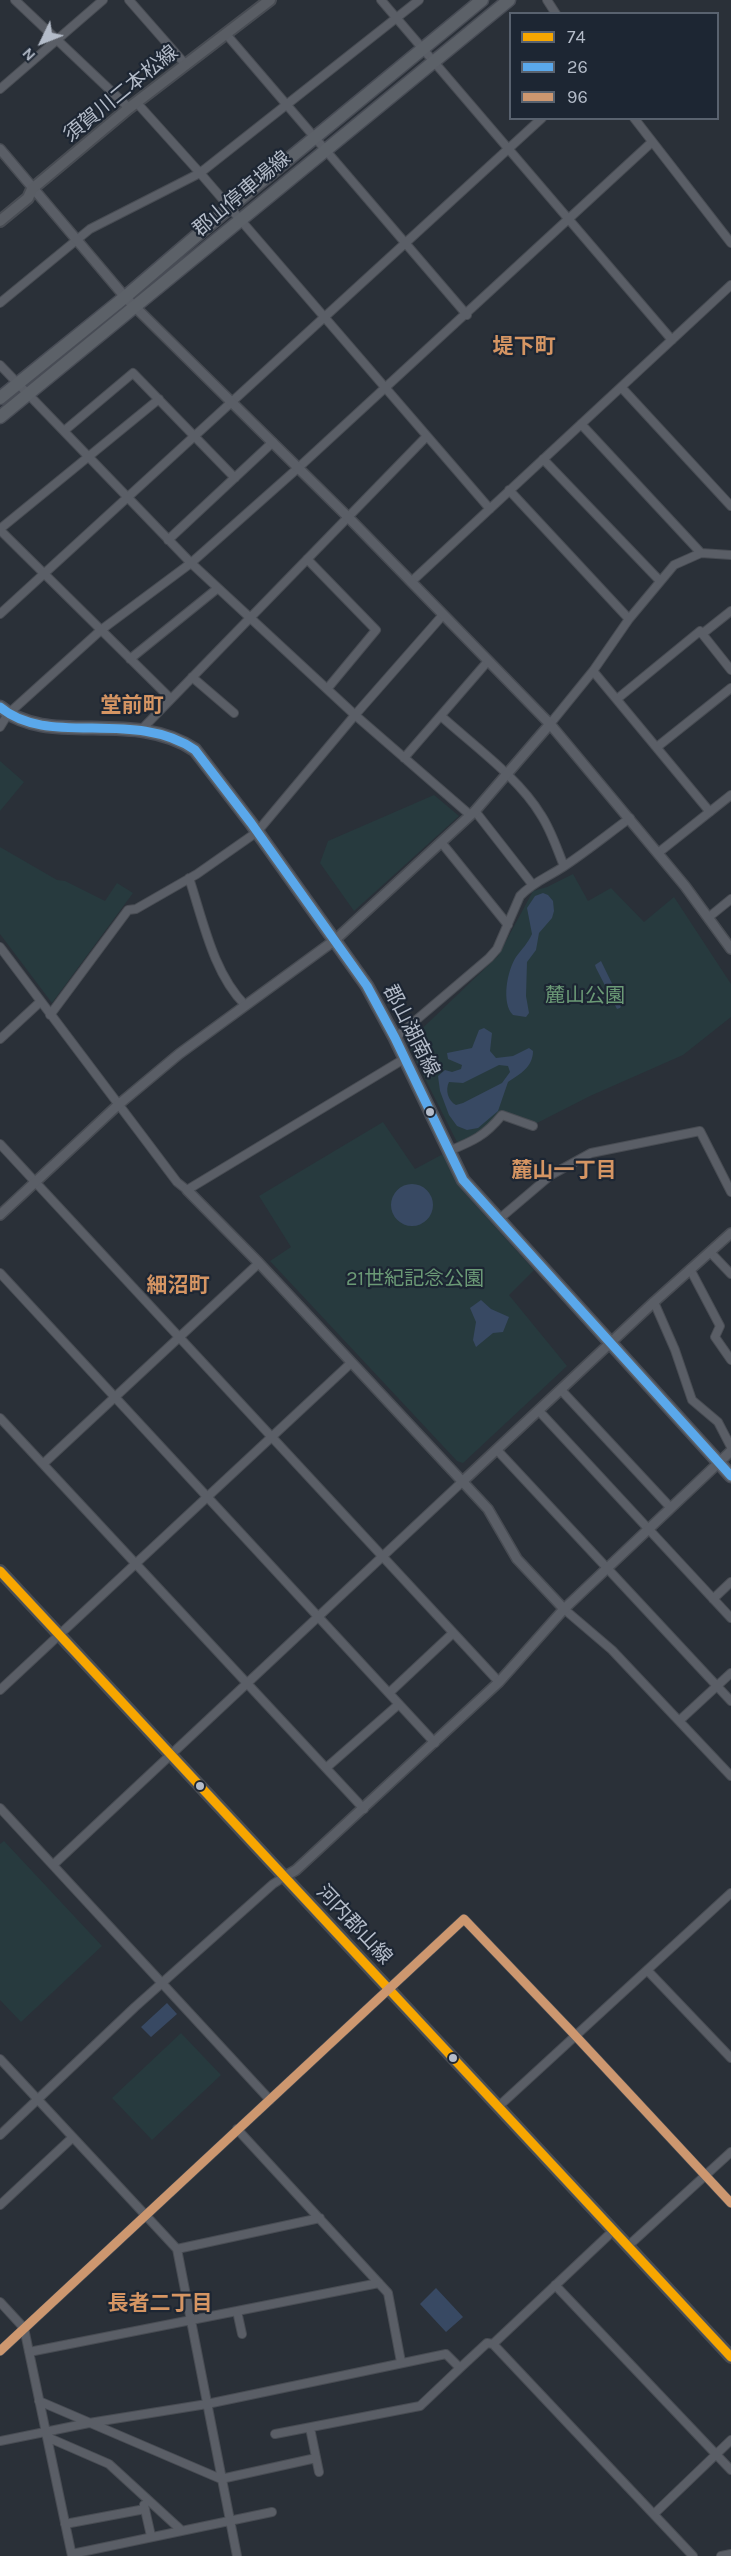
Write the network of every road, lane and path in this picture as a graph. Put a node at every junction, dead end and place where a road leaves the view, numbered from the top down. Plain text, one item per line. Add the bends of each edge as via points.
1 (15, 0) edge
2 (103, 0) edge
3 (129, 0) edge
4 (381, 0) edge
5 (419, 0) edge
6 (482, 0) edge
7 (509, 0) edge
8 (262, 2) edge
9 (396, 18) junction
10 (226, 34) junction
11 (58, 40) junction
12 (423, 48) junction
13 (435, 62) junction
14 (186, 65) junction
15 (0, 89) edge
16 (285, 104) junction
17 (133, 105) junction
18 (540, 120) edge
19 (636, 120) edge
20 (314, 137) junction
21 (652, 142) junction
22 (509, 148) junction
23 (0, 149) edge
24 (326, 150) junction
25 (200, 172) junction
26 (32, 189) junction
27 (229, 208) junction
28 (0, 221) edge
29 (569, 221) junction
30 (240, 222) junction
31 (76, 239) junction
32 (406, 243) junction
33 (731, 243) edge
34 (731, 285) edge
35 (126, 297) junction
36 (0, 303) edge
37 (135, 307) junction
38 (467, 315) junction
39 (325, 318) junction
40 (672, 340) junction
41 (0, 365) edge
42 (18, 383) junction
43 (621, 387) junction
44 (387, 389) junction
45 (28, 393) junction
46 (0, 398) edge
47 (159, 399) junction
48 (233, 402) junction
49 (0, 417) edge
50 (580, 424) junction
51 (64, 431) junction
52 (196, 436) junction
53 (426, 437) junction
54 (273, 442) junction
55 (89, 457) junction
56 (543, 459) junction
57 (298, 468) junction
58 (235, 478) junction
59 (508, 490) junction
60 (128, 498) junction
61 (731, 506) edge
62 (490, 509) junction
63 (348, 517) junction
64 (0, 529) edge
65 (168, 540) junction
66 (701, 553) junction
67 (731, 555) edge
68 (307, 559) junction
69 (191, 563) junction
70 (45, 574) junction
71 (660, 581) junction
72 (411, 582) junction
73 (218, 588) junction
74 (731, 611) edge
75 (0, 614) edge
76 (442, 616) junction
77 (250, 618) junction
78 (629, 619) junction
79 (101, 630) junction
80 (702, 634) junction
81 (130, 659) junction
82 (488, 661) junction
83 (731, 670) edge
84 (593, 671) junction
85 (192, 677) junction
86 (731, 688) edge
87 (327, 689) junction
88 (171, 699) junction
89 (617, 699) junction
90 (4, 711) edge
91 (234, 713) dead end
92 (355, 715) junction
93 (441, 716) junction
94 (550, 724) junction
95 (0, 727) edge
96 (141, 730) junction
97 (657, 747) junction
98 (404, 758) junction
99 (507, 775) junction
100 (731, 795) edge
101 (710, 812) junction
102 (472, 813) junction
103 (630, 818) junction
104 (257, 832) junction
105 (441, 842) junction
106 (658, 853) junction
107 (564, 866) junction
108 (189, 878) junction
109 (532, 884) junction
110 (731, 899) edge
111 (709, 917) junction
112 (508, 925) junction
113 (335, 940) junction
114 (0, 947) edge
115 (731, 949) edge
116 (40, 1002) junction
117 (245, 1005) junction
118 (50, 1015) junction
119 (395, 1038) junction
120 (0, 1039) edge
121 (404, 1059) junction
122 (118, 1105) junction
123 (533, 1126) dead end
124 (0, 1144) edge
125 (449, 1151) junction
126 (35, 1182) junction
127 (187, 1190) junction
128 (731, 1192) edge
129 (0, 1215) edge
130 (498, 1220) junction
131 (731, 1233) edge
132 (711, 1252) junction
133 (259, 1263) junction
134 (690, 1269) junction
135 (0, 1273) edge
136 (731, 1274) edge
137 (654, 1302) junction
138 (178, 1338) junction
139 (610, 1344) junction
140 (731, 1360) edge
141 (351, 1363) junction
142 (561, 1390) junction
143 (116, 1396) junction
144 (538, 1411) junction
145 (0, 1418) edge
146 (271, 1438) junction
147 (731, 1449) edge
148 (497, 1450) junction
149 (718, 1462) junction
150 (44, 1464) junction
151 (731, 1476) edge
152 (462, 1482) junction
153 (208, 1497) junction
154 (670, 1508) junction
155 (647, 1528) junction
156 (382, 1557) junction
157 (137, 1563) junction
158 (607, 1566) junction
159 (0, 1571) edge
160 (731, 1582) edge
161 (713, 1599) junction
162 (564, 1609) junction
163 (318, 1616) junction
164 (731, 1618) edge
165 (453, 1633) junction
166 (59, 1634) junction
167 (731, 1673) edge
168 (498, 1682) junction
169 (247, 1684) junction
170 (717, 1686) junction
171 (0, 1690) edge
172 (389, 1693) junction
173 (731, 1701) edge
174 (399, 1704) junction
175 (680, 1720) junction
176 (435, 1743) junction
177 (171, 1754) junction
178 (326, 1768) junction
179 (731, 1776) edge
180 (0, 1808) edge
181 (364, 1809) junction
182 (53, 1865) junction
183 (284, 1877) junction
184 (731, 1893) edge
185 (648, 1970) junction
186 (163, 1984) junction
187 (389, 1989) junction
188 (576, 2036) junction
189 (731, 2058) edge
190 (0, 2059) edge
191 (37, 2100) junction
192 (270, 2100) junction
193 (499, 2106) junction
194 (237, 2129) junction
195 (0, 2135) edge
196 (72, 2138) junction
197 (731, 2152) edge
198 (706, 2176) junction
199 (731, 2203) edge
200 (0, 2205) edge
201 (144, 2215) junction
202 (320, 2218) junction
203 (614, 2230) junction
204 (628, 2246) junction
205 (177, 2249) junction
206 (379, 2283) junction
207 (555, 2285) junction
208 (0, 2302) edge
209 (237, 2311) junction
210 (191, 2320) junction
211 (24, 2328) junction
212 (242, 2334) dead end
213 (492, 2344) junction
214 (0, 2351) edge
215 (29, 2352) junction
216 (731, 2357) edge
217 (401, 2362) junction
218 (460, 2368) junction
219 (39, 2401) junction
220 (207, 2404) junction
221 (89, 2423) junction
222 (310, 2428) junction
223 (275, 2434) dead end
224 (46, 2435) junction
225 (731, 2440) edge
226 (0, 2441) edge
227 (716, 2454) junction
228 (316, 2458) junction
229 (731, 2470) edge
230 (319, 2472) dead end
231 (221, 2479) junction
232 (141, 2492) junction
233 (145, 2509) junction
234 (272, 2512) dead end
235 (654, 2514) junction
236 (230, 2519) junction
237 (65, 2524) junction
238 (181, 2530) junction
239 (151, 2536) junction
240 (731, 2554) edge
241 (72, 2555) edge
242 (237, 2556) edge
243 (693, 2556) edge
244 (721, 2556) edge

1 - 11 street
2 - 11 street
3 - 14 street
4 - 9 street
5 - 9 street
6 - 12 main road, 郡山停車場線
7 - 13 main road, 郡山停車場線
8 - 10 main road, 須賀川二本松線
9 - 12 street
9 - 16 street
10 - 14 main road, 須賀川二本松線
10 - 16 street
11 - 15 street
11 - 17 street
12 - 13 street
12 - 20 main road, 郡山停車場線
13 - 22 street
13 - 24 main road, 郡山停車場線
14 - 17 main road, 須賀川二本松線
16 - 20 street
16 - 25 street
17 - 25 street
17 - 26 main road, 須賀川二本松線
18 - 22 street
19 - 21 street
20 - 24 street
20 - 27 main road, 郡山停車場線
21 - 29 street
21 - 33 street
22 - 29 street
22 - 32 street
23 - 26 street
24 - 30 main road, 郡山停車場線
24 - 32 street
25 - 27 street
25 - 31 street
26 - 28 main road, 須賀川二本松線 via 28,198
26 - 31 street
27 - 30 street
27 - 35 main road, 郡山停車場線
29 - 38 street
29 - 40 street
30 - 37 main road, 郡山停車場線
30 - 39 street
31 - 35 street
31 - 36 street
32 - 38 street
32 - 39 street
34 - 40 street
35 - 37 street
35 - 42 main road, 郡山停車場線
37 - 45 main road, 郡山停車場線
37 - 48 street
38 - 44 street
39 - 44 street
39 - 48 street
40 - 43 street
41 - 42 street
42 - 45 street
42 - 46 main road, 郡山停車場線
43 - 50 street
43 - 61 street
44 - 53 street
44 - 57 street
45 - 49 main road, 郡山停車場線
45 - 51 street
47 - 51 street via 133,373
47 - 52 street
47 - 55 street
48 - 52 street
48 - 54 street
50 - 56 street
50 - 66 street
51 - 55 street
52 - 58 street
52 - 60 street
53 - 62 street
53 - 63 street
54 - 57 street
54 - 58 street
55 - 60 street
55 - 64 street
56 - 59 street
56 - 71 street
57 - 63 street
57 - 69 street
58 - 65 street
59 - 62 street
59 - 78 street
60 - 65 street
60 - 70 street
62 - 72 street
63 - 68 street
63 - 72 street
64 - 70 street
65 - 69 street
66 - 67 street
66 - 71 street via 674,565
68 - 77 street
68 - 87 street via 376,630
69 - 73 street
69 - 79 street
70 - 75 street
70 - 79 street
71 - 78 street
72 - 76 street
73 - 77 street
73 - 81 street
74 - 80 street
76 - 82 street
76 - 92 street
77 - 85 street
77 - 87 street
78 - 84 street
79 - 81 street
79 - 90 street
80 - 83 street
80 - 89 street via 700,631
81 - 88 street
82 - 93 street
82 - 94 street
84 - 89 street
84 - 94 street
85 - 88 street
85 - 91 street
86 - 97 street
87 - 92 street
88 - 96 street
89 - 97 street
90 - 95 street
90 - 96 main road, 郡山湖南線 via 19,720 52,726
92 - 98 street
92 - 104 street
93 - 98 street
93 - 99 street
94 - 99 street
94 - 103 street
96 - 104 main road, 郡山湖南線 via 160,733 195,750
97 - 101 street
98 - 102 street
99 - 102 street
99 - 107 street via 542,815
100 - 101 street
101 - 106 street
102 - 105 street
102 - 109 street
103 - 106 street
103 - 107 street
104 - 108 street
104 - 113 main road, 郡山湖南線
105 - 112 street
105 - 113 street
106 - 111 street
107 - 109 street
108 - 117 street via 222,972
108 - 118 street via 128,910
109 - 112 street via 520,896
110 - 111 street
111 - 115 street
112 - 119 street via 489,958
113 - 117 street
113 - 119 main road, 郡山湖南線 via 367,986
114 - 116 street
116 - 118 street
116 - 120 street
117 - 122 street
118 - 122 street
119 - 121 main road, 郡山湖南線
121 - 125 main road, 郡山湖南線
121 - 127 street
122 - 126 street
122 - 127 street
123 - 125 street via 502,1115 478,1139
124 - 126 street
125 - 130 main road, 郡山湖南線 via 463,1180
126 - 129 street
126 - 138 street
127 - 133 street
128 - 130 street via 700,1131 591,1153 551,1175
130 - 139 main road, 郡山湖南線
131 - 132 street
132 - 134 street
132 - 136 street
133 - 138 street
133 - 141 street
134 - 137 street
134 - 140 street via 720,1326 715,1337
135 - 143 street
137 - 139 street
137 - 147 street via 692,1400 718,1422
138 - 143 street
138 - 146 street
139 - 142 street
139 - 149 main road, 郡山湖南線
141 - 146 street
141 - 152 street
142 - 144 street
142 - 154 street
143 - 150 street
143 - 153 street
144 - 148 street
144 - 155 street
145 - 150 street
146 - 153 street
146 - 156 street
147 - 149 street
148 - 152 street
148 - 158 street
149 - 151 main road, 郡山湖南線
149 - 154 street
150 - 157 street
152 - 156 street
152 - 162 street via 488,1509 517,1559
153 - 157 street
153 - 163 street
154 - 155 street
155 - 158 street
155 - 161 street
156 - 163 street
156 - 165 street
157 - 166 street
157 - 169 street
158 - 162 street
158 - 170 street
159 - 166 main road, 河内郡山線
160 - 161 street
161 - 164 street
162 - 168 street
162 - 175 street via 612,1650
163 - 169 street
163 - 172 street
165 - 168 street
165 - 172 street
166 - 171 street
166 - 177 main road, 河内郡山線
167 - 170 street
168 - 176 street
169 - 177 street
169 - 178 street
170 - 173 street
170 - 175 street
172 - 174 street
174 - 176 street
174 - 178 street
175 - 179 street
176 - 181 street
177 - 182 street
177 - 183 main road, 河内郡山線
178 - 181 street
180 - 182 street
181 - 183 street
182 - 186 street
183 - 186 street
183 - 187 main road, 河内郡山線
184 - 185 street
185 - 188 street
185 - 189 street
186 - 191 street
186 - 192 street
187 - 188 street via 464,1919
187 - 192 street
187 - 193 main road, 河内郡山線
188 - 193 street
188 - 198 street
190 - 191 street
191 - 195 street
191 - 196 street
192 - 194 street
193 - 203 main road, 河内郡山線
194 - 201 street
194 - 202 street
196 - 200 street
196 - 201 street
197 - 198 street
198 - 199 street
198 - 204 street
201 - 205 street
201 - 211 street
202 - 205 street
202 - 206 street
203 - 204 main road, 河内郡山線
203 - 207 street
204 - 216 main road, 河内郡山線
205 - 210 street
206 - 209 street
206 - 217 street via 388,2293
207 - 213 street
207 - 227 street
208 - 211 street
209 - 210 street
209 - 212 street
210 - 215 street
210 - 220 street
211 - 214 street
211 - 215 street
213 - 218 street via 487,2343
213 - 235 street
215 - 219 street
217 - 218 street via 446,2354
217 - 220 street
218 - 222 street via 420,2406
219 - 221 street
219 - 224 street
220 - 221 street
220 - 231 street
221 - 224 street
221 - 231 street
222 - 223 street
222 - 228 street
224 - 226 street
224 - 232 street via 109,2464
224 - 237 street
225 - 227 street
227 - 229 street
227 - 235 street
228 - 230 street
228 - 231 street
231 - 236 street
232 - 233 street
232 - 238 street
233 - 237 street
233 - 239 street
234 - 236 street
235 - 243 street
236 - 238 street
236 - 242 street
237 - 241 street
238 - 239 street
239 - 241 street
240 - 244 street

